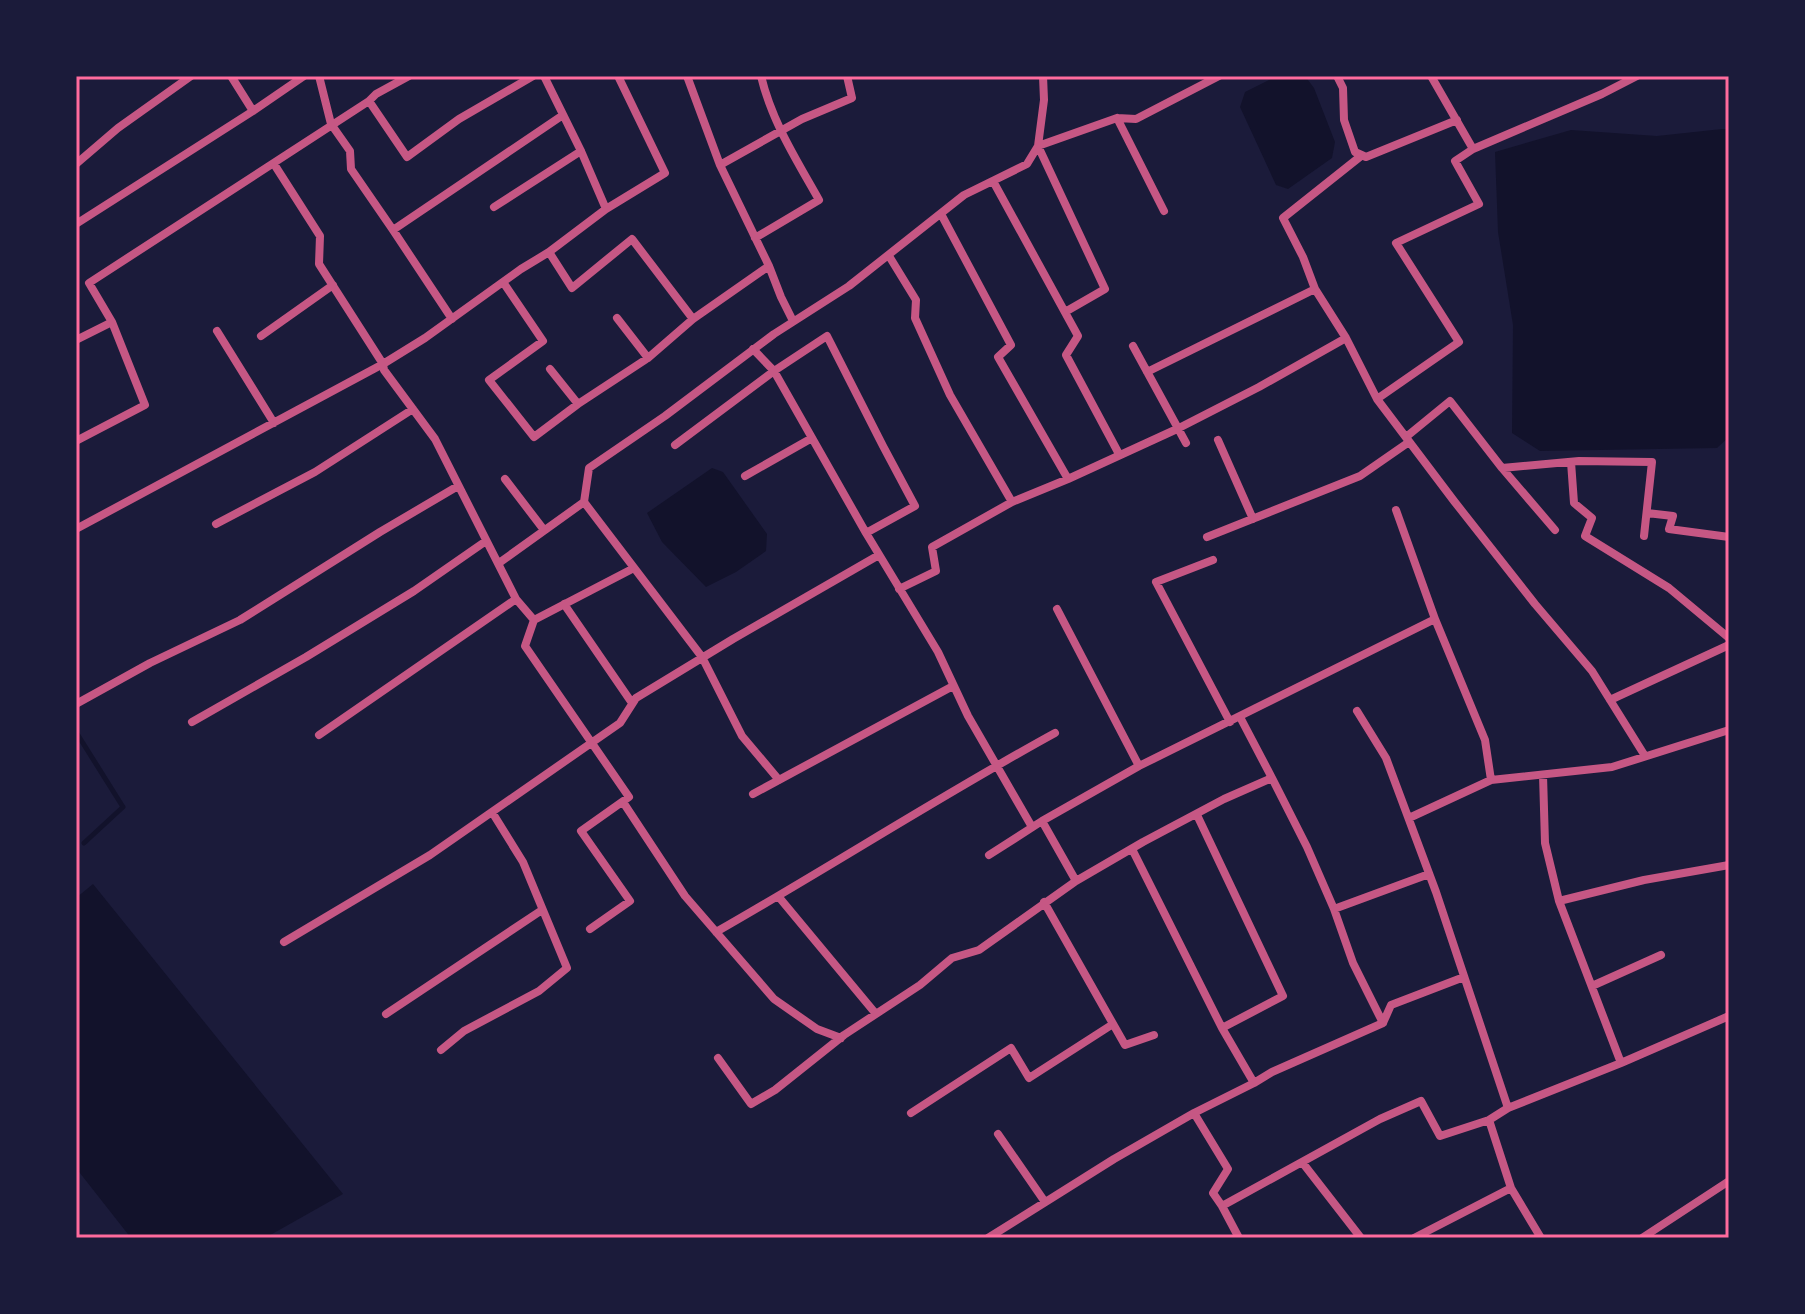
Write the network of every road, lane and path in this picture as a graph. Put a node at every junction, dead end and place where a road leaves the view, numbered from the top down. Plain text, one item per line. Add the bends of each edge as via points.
1 (191, 76) edge
2 (231, 76) edge
3 (304, 76) edge
4 (319, 76) edge
5 (409, 76) edge
6 (533, 76) edge
7 (544, 76) edge
8 (618, 76) edge
9 (687, 76) edge
10 (761, 76) edge
11 (847, 76) edge
12 (1043, 76) edge
13 (1219, 76) edge
14 (1337, 76) edge
15 (1431, 76) edge
16 (1637, 76) edge
17 (369, 101) junction
18 (253, 111) junction
19 (563, 115) junction
20 (1117, 118) junction
21 (1457, 120) junction
22 (331, 124) junction
23 (780, 131) junction
24 (1038, 146) junction
25 (1473, 149) junction
26 (581, 151) junction
27 (1361, 156) junction
28 (76, 164) edge
29 (274, 164) junction
30 (720, 165) junction
31 (993, 181) junction
32 (494, 207) dead end
33 (606, 209) junction
34 (1164, 211) dead end
35 (941, 214) junction
36 (76, 224) edge
37 (393, 230) junction
38 (755, 238) junction
39 (549, 252) junction
40 (889, 256) junction
41 (769, 266) junction
42 (503, 282) junction
43 (333, 285) junction
44 (1315, 289) junction
45 (1065, 312) junction
46 (617, 318) dead end
47 (452, 319) junction
48 (693, 319) junction
49 (793, 321) junction
50 (112, 322) junction
51 (217, 331) dead end
52 (261, 336) dead end
53 (1346, 338) junction
54 (76, 340) edge
55 (1133, 346) dead end
56 (753, 349) junction
57 (648, 358) junction
58 (383, 364) junction
59 (550, 369) dead end
60 (774, 371) junction
61 (1147, 372) junction
62 (1377, 399) junction
63 (578, 404) junction
64 (413, 409) junction
65 (274, 423) junction
66 (1177, 429) junction
67 (812, 438) junction
68 (1218, 440) dead end
69 (1408, 440) junction
70 (76, 441) edge
71 (1186, 443) dead end
72 (675, 445) dead end
73 (1119, 454) junction
74 (1571, 462) junction
75 (1502, 468) junction
76 (745, 476) dead end
77 (505, 479) dead end
78 (1068, 479) junction
79 (458, 486) junction
80 (584, 502) junction
81 (1012, 502) junction
82 (1396, 510) dead end
83 (1647, 513) junction
84 (1253, 519) junction
85 (216, 524) dead end
86 (76, 529) edge
87 (544, 530) junction
88 (1555, 530) dead end
89 (866, 533) junction
90 (1644, 536) dead end
91 (1207, 537) dead end
92 (1729, 537) edge
93 (486, 541) junction
94 (879, 555) junction
95 (1213, 560) dead end
96 (499, 563) junction
97 (634, 568) junction
98 (899, 589) junction
99 (516, 599) junction
100 (564, 604) junction
101 (1057, 609) dead end
102 (1435, 619) junction
103 (534, 620) junction
104 (1729, 638) edge
105 (1729, 645) edge
106 (702, 657) junction
107 (953, 686) junction
108 (1610, 700) junction
109 (632, 703) junction
110 (76, 704) edge
111 (1357, 711) dead end
112 (1240, 717) junction
113 (192, 722) dead end
114 (1230, 722) junction
115 (1729, 730) edge
116 (1055, 733) dead end
117 (319, 735) dead end
118 (592, 742) junction
119 (1645, 756) junction
120 (996, 765) junction
121 (1139, 766) junction
122 (1543, 775) junction
123 (1272, 778) junction
124 (779, 780) junction
125 (1491, 780) junction
126 (753, 794) dead end
127 (623, 802) junction
128 (492, 812) junction
129 (1197, 815) junction
130 (1409, 818) junction
131 (1042, 821) junction
132 (1032, 827) junction
133 (1132, 849) junction
134 (989, 855) dead end
135 (1729, 865) edge
136 (1429, 874) junction
137 (1076, 881) junction
138 (778, 896) junction
139 (1559, 901) junction
140 (1044, 902) junction
141 (1334, 909) junction
142 (542, 910) junction
143 (590, 929) dead end
144 (716, 932) junction
145 (284, 942) dead end
146 (1661, 955) dead end
147 (1464, 977) junction
148 (1592, 986) junction
149 (386, 1014) dead end
150 (876, 1014) junction
151 (1729, 1016) edge
152 (1383, 1023) junction
153 (1113, 1024) junction
154 (1222, 1028) junction
155 (1154, 1035) dead end
156 (841, 1038) junction
157 (441, 1050) dead end
158 (718, 1058) dead end
159 (1621, 1063) junction
160 (1254, 1083) junction
161 (1508, 1108) junction
162 (911, 1113) dead end
163 (1194, 1113) junction
164 (1489, 1120) junction
165 (998, 1134) dead end
166 (1302, 1162) junction
167 (1729, 1181) edge
168 (1511, 1188) junction
169 (1045, 1202) junction
170 (1222, 1206) junction
171 (988, 1238) edge
172 (1239, 1238) edge
173 (1361, 1238) edge
174 (1414, 1238) edge
175 (1541, 1238) edge
176 (1642, 1238) edge

1 - 28 street
2 - 18 street
3 - 18 street
4 - 22 street
5 - 17 street
6 - 17 street via 407,157
7 - 19 street
8 - 33 street via 665,173
9 - 30 street
10 - 23 street
11 - 23 street via 852,98
12 - 24 street
13 - 20 street via 1136,119
14 - 27 street via 1343,88 1344,120
15 - 21 street
16 - 25 street
17 - 22 street
18 - 36 street
19 - 26 street
19 - 37 street
20 - 24 street
20 - 34 street
21 - 25 street
21 - 27 street
22 - 29 street
22 - 37 street via 350,151 351,169
23 - 30 street
23 - 38 street via 819,200
24 - 31 street via 1027,164
24 - 45 street via 1105,289
25 - 62 street via 1455,161 1479,204 1396,243 1459,342
26 - 32 street
26 - 33 street
27 - 44 street via 1283,218
29 - 43 street via 320,236 319,264
29 - 50 street via 89,283
30 - 38 street
31 - 35 street
31 - 45 street
33 - 39 street
35 - 40 street
35 - 78 street via 1011,345 998,357
37 - 47 street
38 - 41 street
39 - 42 street
39 - 48 street via 572,288 632,239
40 - 49 street
40 - 81 street via 916,300 915,318 950,395
41 - 48 street
41 - 49 street
42 - 47 street
42 - 63 street via 543,341 489,380 534,437
43 - 52 street
43 - 58 street
44 - 53 street
44 - 61 street
45 - 73 street via 1078,336 1066,355
46 - 57 street
47 - 58 street
48 - 57 street
49 - 56 street
50 - 54 street
50 - 70 street via 145,405
51 - 65 street
53 - 62 street
53 - 66 street
55 - 61 street
56 - 60 street
56 - 80 street via 589,468
57 - 63 street
58 - 64 street
58 - 65 street
59 - 63 street
60 - 67 street
60 - 72 street
60 - 89 street via 827,336 915,506
61 - 66 street
62 - 69 street
64 - 79 street
64 - 85 street via 315,472
65 - 86 street
66 - 71 street
66 - 73 street
67 - 76 street
67 - 89 street
68 - 84 street
69 - 75 street via 1450,401
69 - 84 street via 1360,476
69 - 108 street
73 - 78 street
74 - 75 street
74 - 83 street via 1652,462
74 - 104 street via 1574,503 1592,518 1585,536 1669,588
75 - 88 street
77 - 87 street
78 - 81 street
79 - 93 street
79 - 110 street via 240,620
80 - 87 street
80 - 97 street
81 - 98 street via 932,547 936,571
82 - 102 street
83 - 90 street
83 - 92 street via 1673,516 1669,529
84 - 91 street
87 - 96 street
89 - 94 street
93 - 96 street
93 - 113 street via 414,591
94 - 98 street
94 - 106 street
95 - 114 street via 1156,582
96 - 99 street
97 - 100 street
97 - 106 street
98 - 107 street
99 - 103 street
99 - 117 street
100 - 103 street
100 - 109 street
101 - 121 street
102 - 112 street
102 - 125 street via 1485,740
103 - 118 street via 525,646
105 - 108 street
106 - 109 street
106 - 124 street via 742,736
107 - 120 street
107 - 124 street
108 - 119 street
109 - 118 street via 620,723
111 - 130 street via 1386,758
112 - 114 street
112 - 123 street
114 - 121 street
115 - 119 street
116 - 120 street
118 - 127 street via 629,797
118 - 128 street
119 - 122 street via 1612,767
120 - 132 street
120 - 138 street
121 - 131 street
122 - 125 street
122 - 139 street via 1545,843
123 - 129 street
123 - 141 street
124 - 126 street
125 - 130 street
127 - 143 street via 581,831 630,901
127 - 144 street via 685,896
128 - 142 street via 523,862
128 - 145 street
129 - 133 street
129 - 154 street via 1283,996
130 - 136 street
131 - 132 street
131 - 137 street
132 - 134 street
133 - 137 street
133 - 154 street
135 - 139 street
136 - 141 street
136 - 147 street
137 - 140 street
138 - 144 street
138 - 150 street
139 - 148 street
140 - 150 street via 979,950 952,958
140 - 153 street
141 - 152 street
142 - 149 street
142 - 157 street via 567,968 539,991 464,1031
144 - 156 street via 774,999 817,1029
146 - 148 street
147 - 152 street via 1391,1005
147 - 161 street
148 - 159 street
150 - 156 street
151 - 159 street
152 - 160 street
153 - 155 street via 1125,1045
153 - 162 street via 1029,1078 1011,1048
154 - 160 street
156 - 158 street via 751,1104
159 - 161 street
160 - 163 street
161 - 164 street
163 - 169 street
163 - 170 street via 1228,1169 1213,1193
164 - 166 street via 1440,1136 1421,1101
164 - 168 street
165 - 169 street
166 - 170 street
166 - 173 street
167 - 176 street
168 - 174 street
168 - 175 street
169 - 171 street
170 - 172 street

